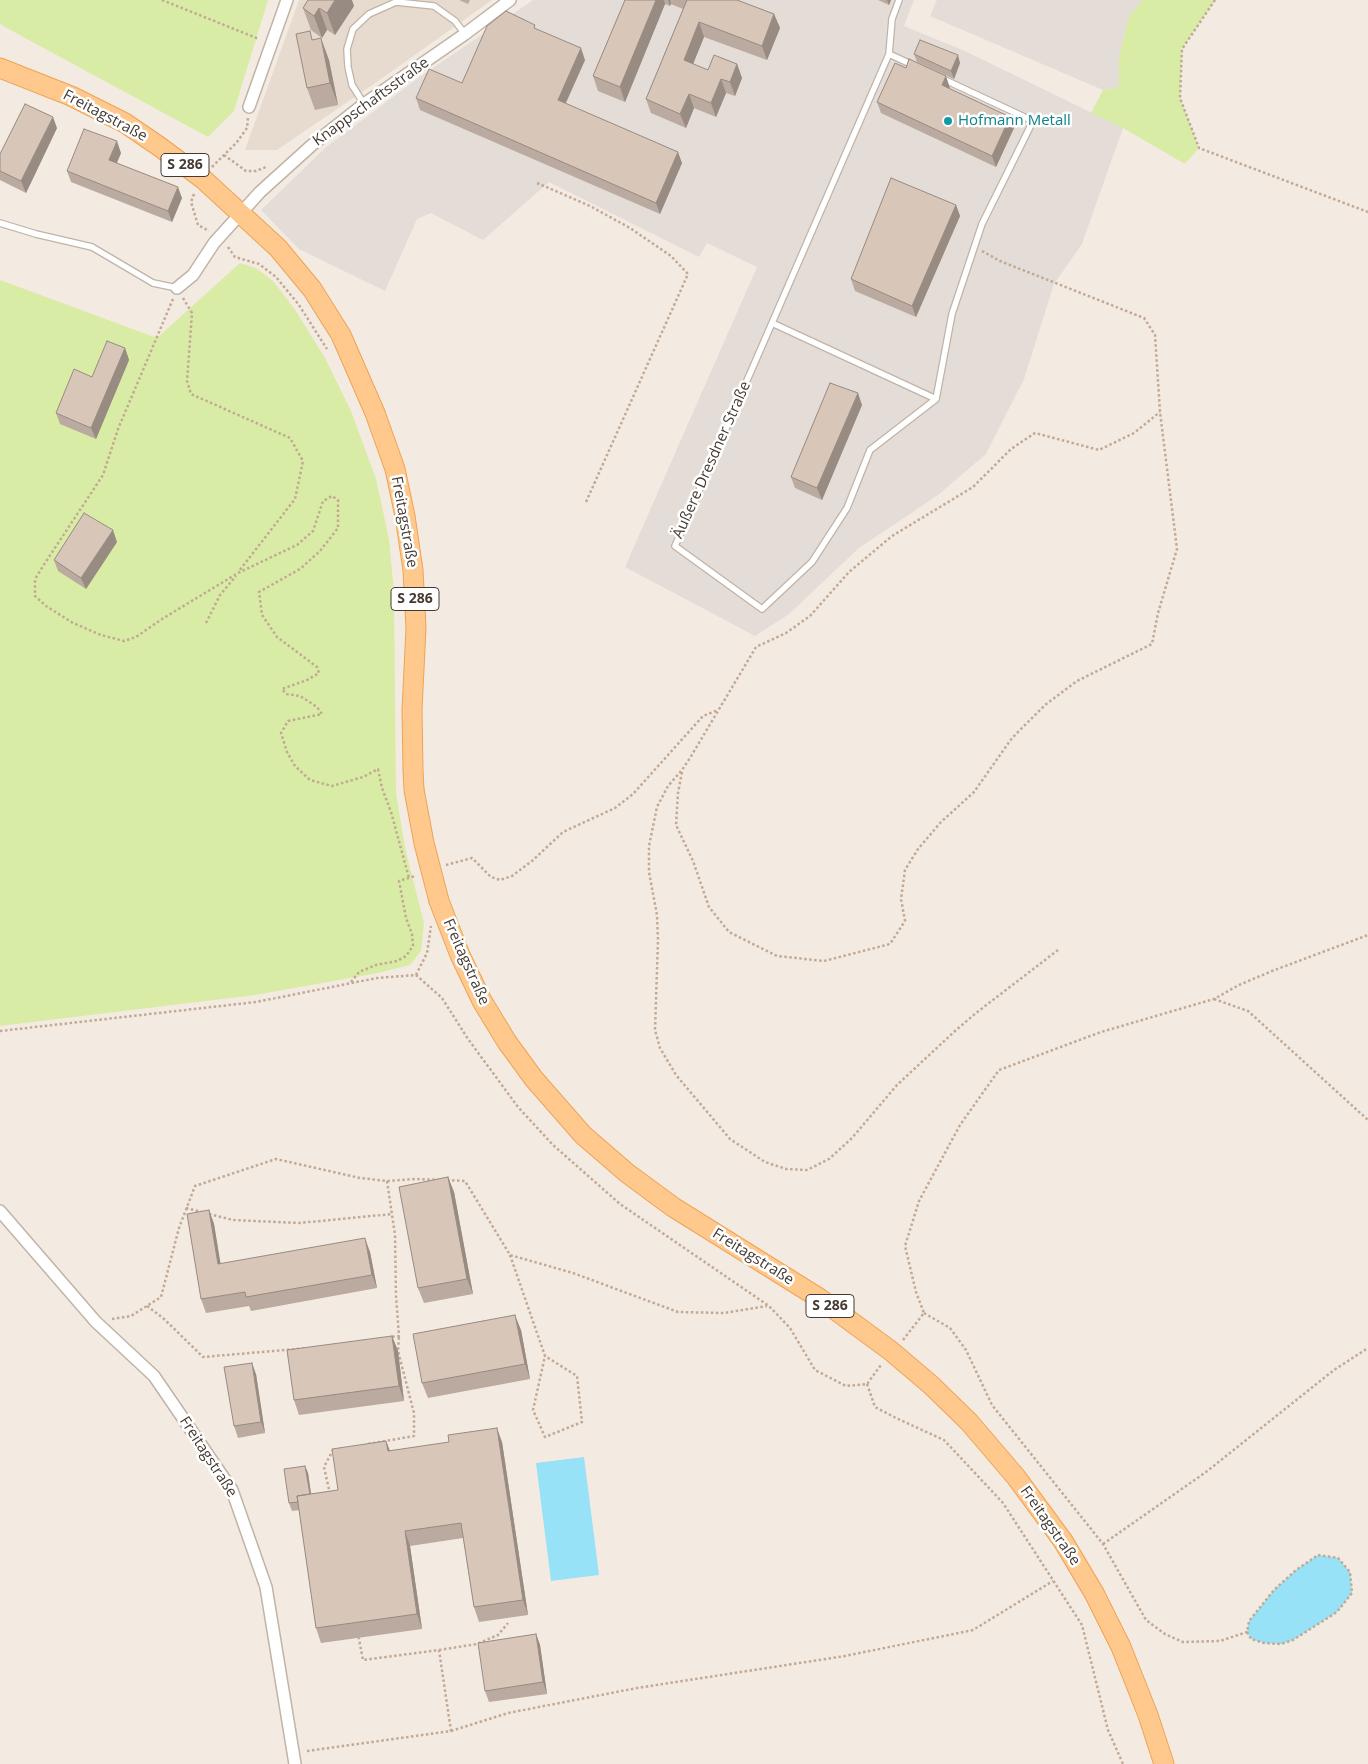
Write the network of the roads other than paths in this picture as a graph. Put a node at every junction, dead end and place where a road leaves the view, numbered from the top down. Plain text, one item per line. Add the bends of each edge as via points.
1 (287, 0) edge
2 (510, 0) edge
3 (899, 0) edge
4 (465, 34) junction
5 (889, 54) junction
6 (0, 57) edge
7 (0, 68) edge
8 (925, 71) edge
9 (934, 75) edge
10 (25, 77) junction
11 (364, 104) junction
12 (249, 107) road end
13 (240, 213) junction
14 (0, 223) edge
15 (177, 288) joint
16 (772, 323) junction
17 (936, 399) junction
18 (0, 1211) edge
19 (294, 1759) edge
20 (1164, 1764) edge

1 - 12 street
2 - 4 street, Knappschaftsstraße
3 - 5 lane, Äußere Dresdner Straße via 892,19
4 - 11 street, Knappschaftsstraße
4 - 11 lane via 455,21 434,6 396,2 369,14 353,29 346,49 352,85
5 - 8 lane
5 - 16 lane, Äußere Dresdner Straße
6 - 10 main road
7 - 10 main road, Freitagstraße / S 286
9 - 17 lane via 1033,121 982,224 952,314
10 - 13 main road, Freitagstraße / S 286 via 125,123 203,179
11 - 13 street, Knappschaftsstraße via 312,145
13 - 15 street via 214,243 193,275
13 - 20 main road, Freitagstraße / S 286, bridge via 278,248 312,290 341,335 395,469 406,516 413,570 416,628 412,710 414,790 439,901 482,1001 534,1079 583,1135 626,1173 673,1207 819,1298 891,1351 969,1422 1038,1505 1094,1593 1121,1647
14 - 15 lane via 92,248 153,283
16 - 17 lane
16 - 17 lane, Äußere Dresdner Straße via 675,546 762,609 812,562 847,508 870,450
18 - 19 street, Freitagstraße via 96,1322 154,1376 232,1490 266,1587

